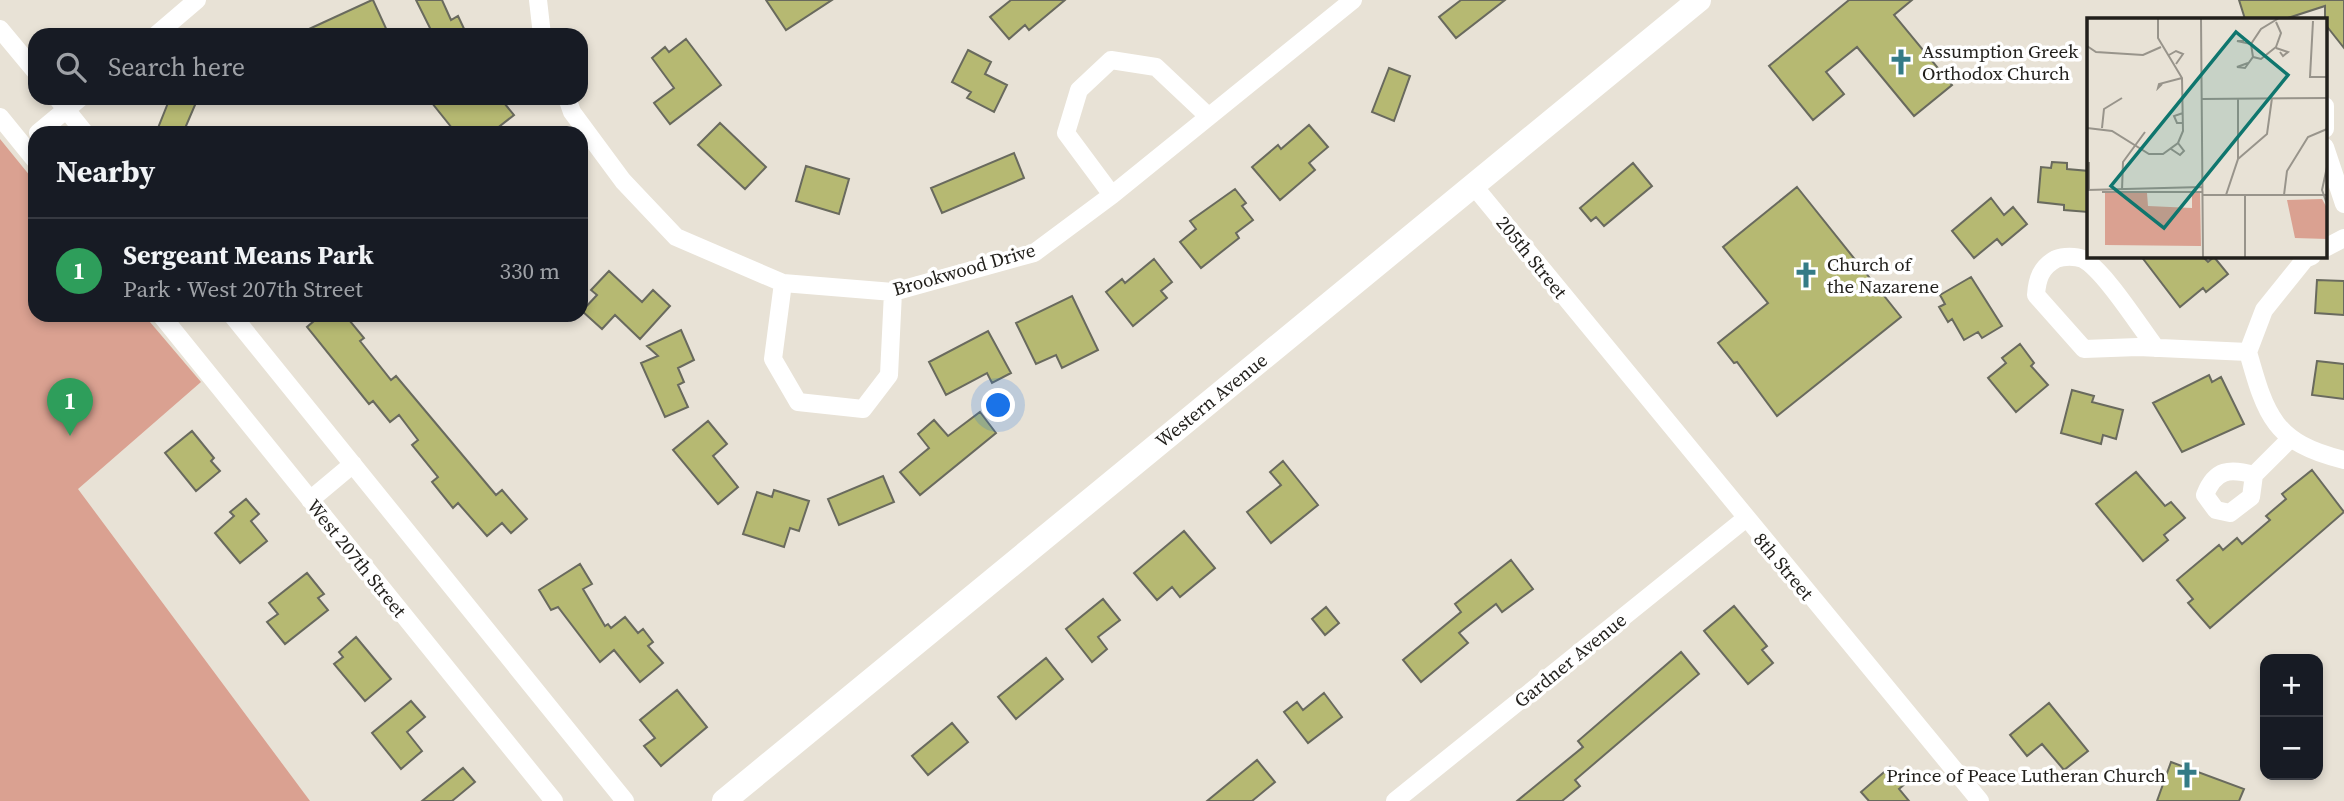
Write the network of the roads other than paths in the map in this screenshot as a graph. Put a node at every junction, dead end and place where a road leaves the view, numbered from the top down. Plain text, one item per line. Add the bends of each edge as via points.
1 (197, 0) edge
2 (538, 0) edge
3 (1353, 0) edge
4 (1699, 0) edge
5 (164, 28) edge
6 (541, 28) edge
7 (0, 29) edge
8 (28, 63) edge
9 (65, 105) edge
10 (70, 105) edge
11 (570, 105) edge
12 (1208, 116) junction
13 (0, 117) edge
14 (44, 126) edge
15 (81, 126) edge
16 (583, 126) edge
17 (588, 133) edge
18 (28, 135) edge
19 (2326, 150) edge
20 (1473, 185) junction
21 (1112, 195) junction
22 (2344, 204) edge
23 (2344, 238) edge
24 (2326, 247) edge
25 (2310, 257) edge
26 (783, 283) junction
27 (893, 292) junction
28 (167, 322) edge
29 (238, 322) edge
30 (1590, 329) joint
31 (2156, 348) junction
32 (2248, 352) junction
33 (2289, 440) junction
34 (2344, 460) edge
35 (353, 464) junction
36 (2255, 475) dead end
37 (310, 500) junction
38 (1745, 519) junction
39 (554, 801) edge
40 (625, 801) edge
41 (724, 801) edge
42 (1395, 801) edge
43 (1980, 801) edge

1 - 5 street
2 - 6 street
3 - 12 street, Brookwood Drive
4 - 20 main road, Western Avenue
7 - 8 street
9 - 14 street
10 - 15 street
11 - 16 street, Brookwood Drive
12 - 21 street, Brookwood Drive
12 - 21 street via 1156,67 1111,60 1079,90 1066,134
13 - 18 street
17 - 26 street, Brookwood Drive via 676,237
19 - 22 street
20 - 30 street, 205th Street
20 - 41 main road, Western Avenue
21 - 27 street, Brookwood Drive via 1034,253
23 - 24 street
25 - 32 street via 2264,310
26 - 27 street, Brookwood Drive
26 - 27 street via 773,359 798,402 863,409 889,375
28 - 37 street, West 207th Street
29 - 35 street
30 - 38 street, 8th Street
31 - 31 street via 2084,349 2036,295 2037,277 2061,257 2082,259 2102,277
31 - 32 street
32 - 33 street via 2262,404
33 - 34 street
33 - 36 street
35 - 37 street
35 - 40 street
37 - 39 street, West 207th Street
38 - 42 street, Gardner Avenue
38 - 43 street, 8th Street

